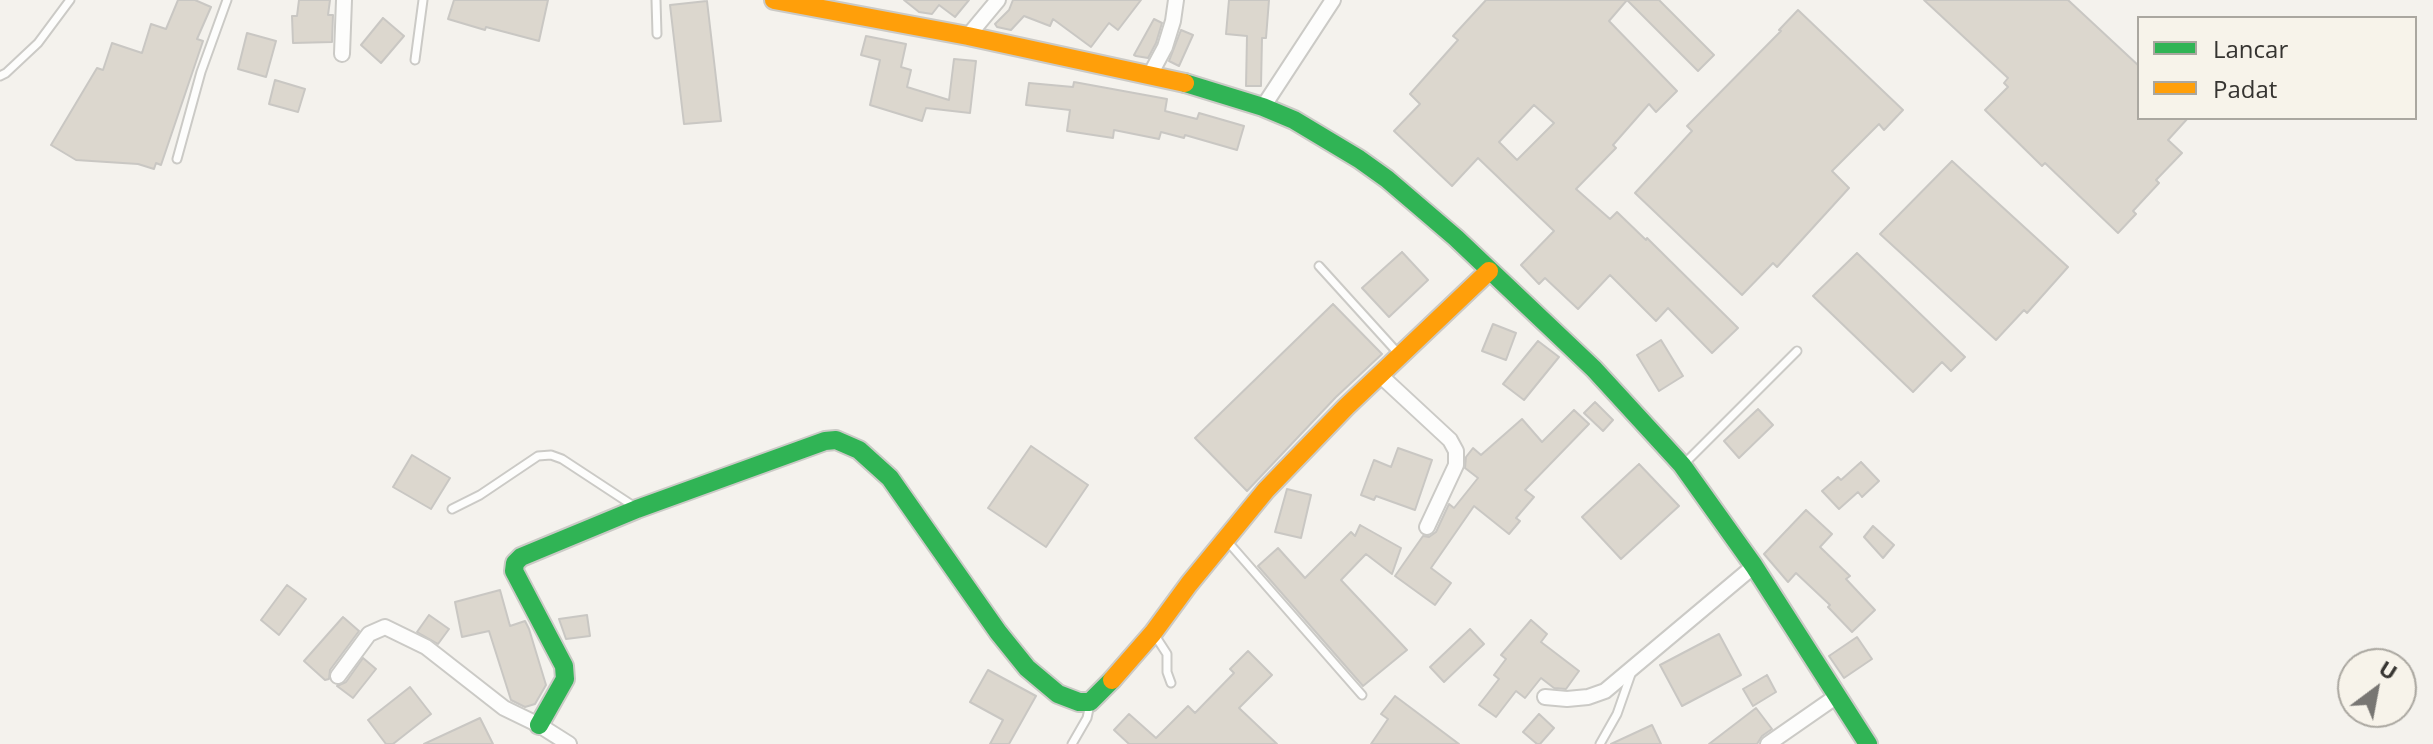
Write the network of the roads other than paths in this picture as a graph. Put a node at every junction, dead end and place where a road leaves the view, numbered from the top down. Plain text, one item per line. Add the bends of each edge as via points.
1 (70, 0) edge
2 (227, 0) edge
3 (344, 0) edge
4 (423, 0) edge
5 (656, 0) edge
6 (774, 0) edge
7 (998, 0) edge
8 (1176, 0) edge
9 (1333, 0) edge
10 (657, 34) dead end
11 (968, 36) junction
12 (342, 54) dead end
13 (415, 60) dead end
14 (1150, 75) junction
15 (0, 76) edge
16 (1263, 107) junction
17 (177, 159) dead end
18 (1319, 266) dead end
19 (1489, 271) junction
20 (1797, 351) dead end
21 (1402, 357) junction
22 (1381, 376) junction
23 (1682, 465) junction
24 (452, 509) dead end
25 (637, 509) junction
26 (1427, 527) dead end
27 (1227, 540) junction
28 (1754, 566) junction
29 (1153, 633) junction
30 (1633, 668) junction
31 (338, 676) dead end
32 (1171, 683) dead end
33 (1362, 695) dead end
34 (1837, 696) junction
35 (1545, 697) dead end
36 (1090, 702) junction
37 (539, 725) junction
38 (569, 744) edge
39 (1072, 744) edge
40 (1600, 744) edge
41 (1768, 744) edge
42 (1868, 744) edge

1 - 15 lane via 38,43
2 - 17 lane
3 - 12 street
4 - 13 lane
5 - 10 lane
6 - 11 street
7 - 11 street
8 - 14 street via 1165,47
9 - 16 street
11 - 14 street
14 - 16 street
16 - 19 street via 1294,120 1387,179
18 - 21 lane
19 - 21 street
19 - 23 street via 1594,369
20 - 23 lane
21 - 22 street
22 - 26 street via 1456,451 1456,465
22 - 27 street via 1266,490
23 - 28 street
24 - 25 lane via 538,456 551,455
25 - 36 street via 825,441 849,445 890,478 1027,668 1058,694
25 - 37 street via 515,563 514,571 564,666 565,679
27 - 29 street
27 - 33 lane
28 - 30 street
28 - 34 street
29 - 32 lane via 1167,654
29 - 36 street
30 - 35 street via 1597,694
30 - 40 lane
31 - 37 street via 369,634 385,627 426,647 504,708
34 - 41 street
34 - 42 street
36 - 39 lane
37 - 38 street

